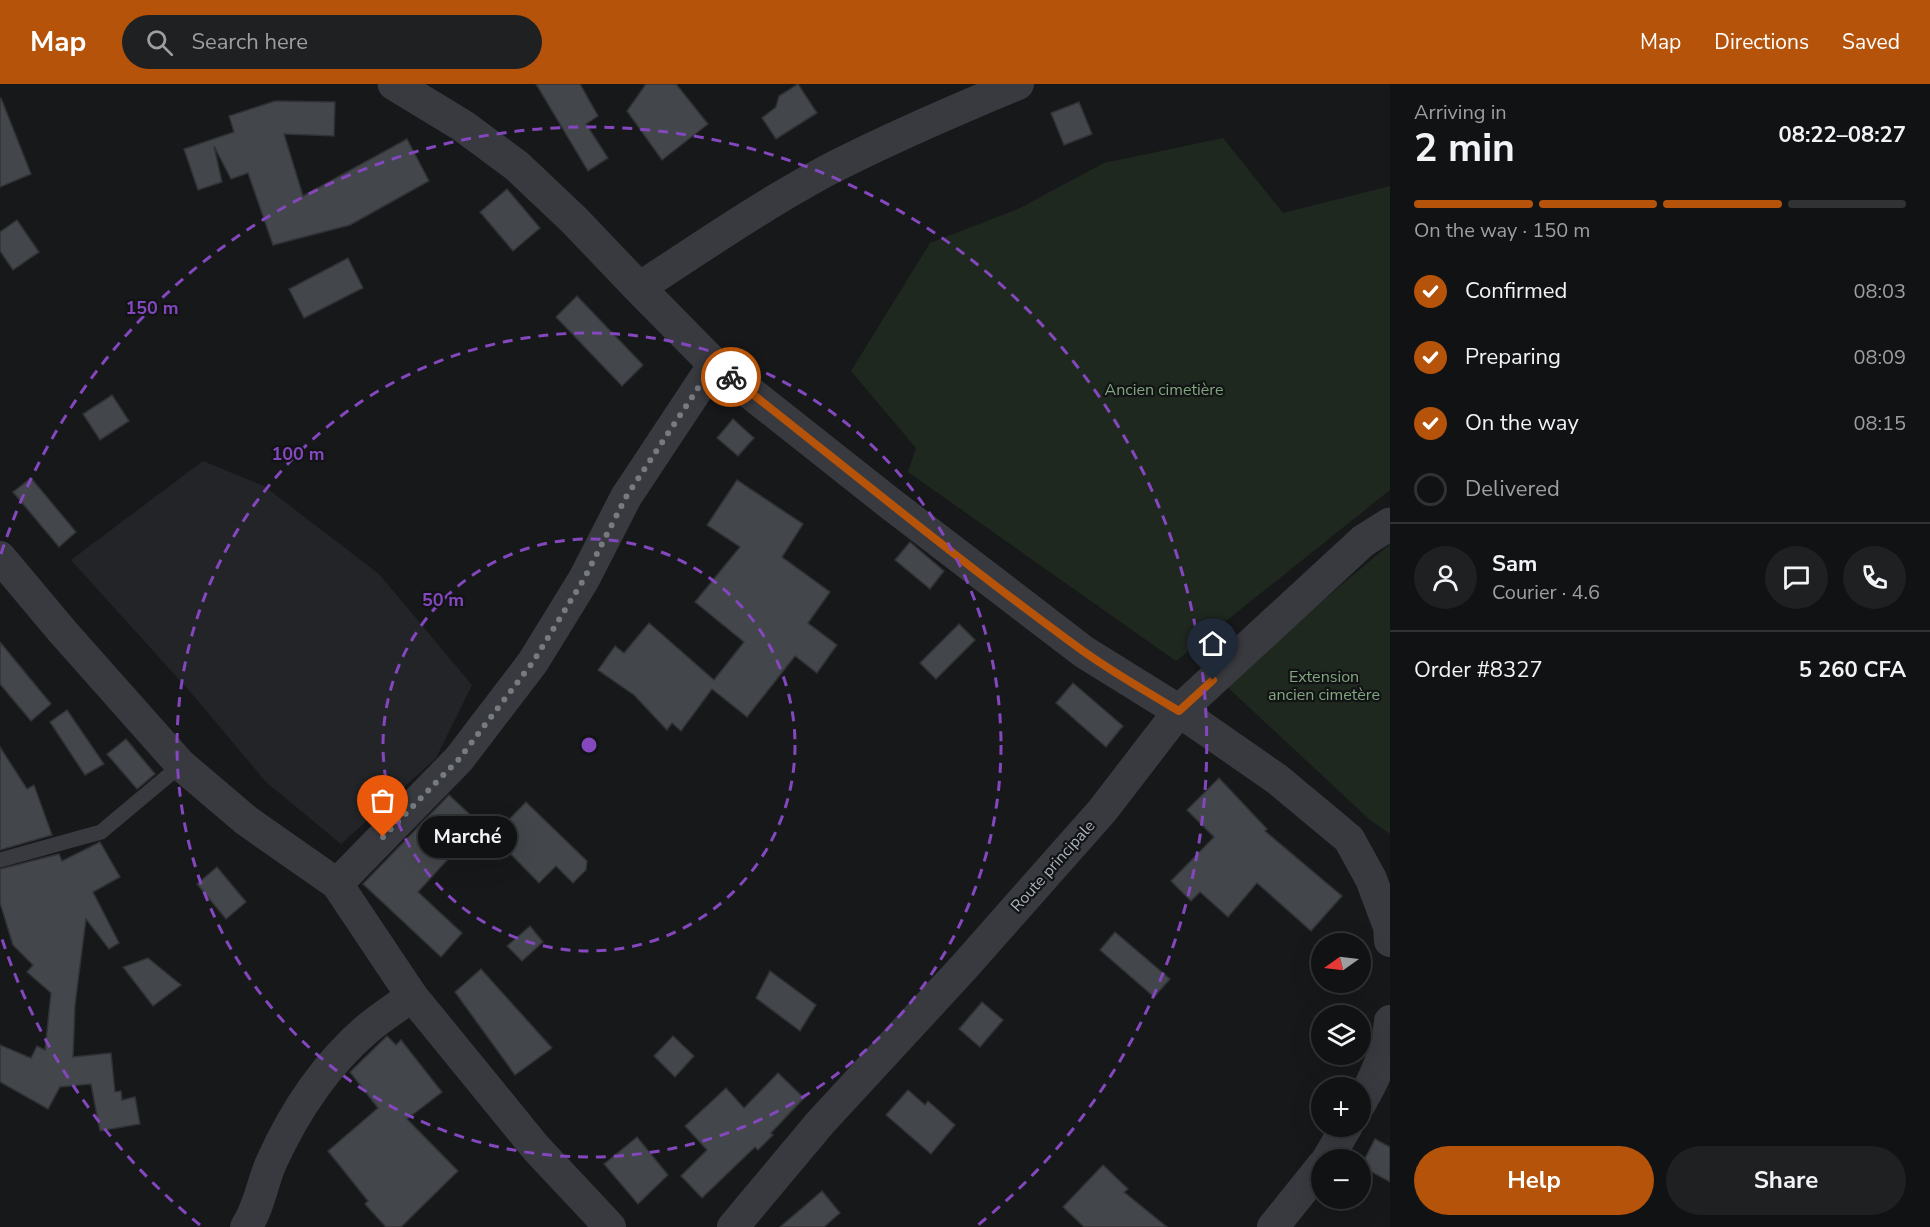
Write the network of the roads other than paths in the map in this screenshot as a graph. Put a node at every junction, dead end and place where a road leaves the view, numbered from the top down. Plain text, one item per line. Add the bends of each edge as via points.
1 (394, 84) edge
2 (1018, 84) edge
3 (639, 288) junction
4 (714, 364) junction
5 (1390, 524) edge
6 (0, 557) edge
7 (1179, 711) junction
8 (181, 765) junction
9 (0, 860) edge
10 (337, 884) junction
11 (1390, 941) edge
12 (412, 996) junction
13 (1390, 1022) edge
14 (1371, 1084) edge
15 (1311, 1180) edge
16 (246, 1227) edge
17 (610, 1227) edge
18 (733, 1227) edge
19 (1273, 1227) edge

1 - 3 street via 464,126 517,166
2 - 3 street via 824,172
3 - 4 street
4 - 7 street via 1084,652
4 - 10 street via 626,497 584,579 533,662 459,759
5 - 7 street, Route principale via 1363,541
6 - 8 street
7 - 11 street via 1277,779 1348,839 1371,879 1389,927
7 - 18 street, Route principale via 1102,811 820,1123
8 - 9 lane via 101,832
8 - 10 street via 247,821
10 - 12 street
12 - 16 street via 368,1028 336,1059 297,1110
12 - 17 street via 536,1148
13 - 14 street
15 - 19 street

